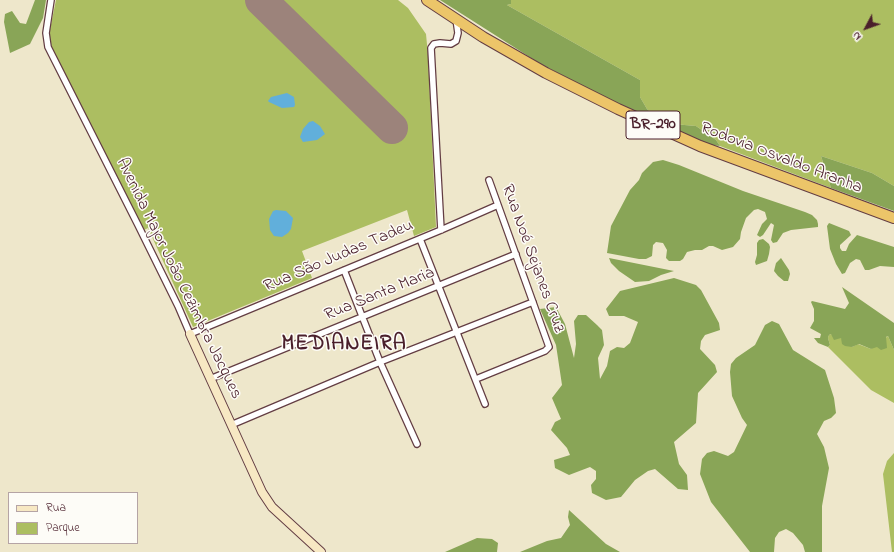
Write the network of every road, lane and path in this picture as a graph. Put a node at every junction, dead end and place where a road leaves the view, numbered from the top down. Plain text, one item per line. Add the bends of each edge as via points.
1 (51, 0) edge
2 (427, 0) edge
3 (456, 19) junction
4 (489, 180) dead end
5 (498, 205) junction
6 (894, 218) edge
7 (441, 230) junction
8 (420, 239) junction
9 (516, 254) junction
10 (344, 270) junction
11 (439, 286) junction
12 (533, 302) junction
13 (362, 317) junction
14 (458, 332) junction
15 (190, 334) junction
16 (380, 362) junction
17 (210, 379) junction
18 (476, 379) junction
19 (486, 404) dead end
20 (231, 425) junction
21 (417, 444) dead end
22 (321, 552) edge

1 - 15 street, Avenida Major João Cezimbra Jacques via 46,33 48,47
2 - 3 highway, Rodovia Osvaldo Aranha / BR-290
3 - 6 highway, Rodovia Osvaldo Aranha / BR-290 via 546,73 618,109 700,146
3 - 7 street via 456,41 451,44 434,44 431,48
4 - 5 street, Rua Noé Sejanes Cruz
5 - 7 street, Rua São Judas Tadeu
5 - 9 street, Rua Noé Sejanes Cruz
7 - 8 street, Rua São Judas Tadeu
8 - 10 street, Rua São Judas Tadeu
8 - 11 street
9 - 11 street, Rua Santa Maria
9 - 12 street, Rua Noé Sejanes Cruz
10 - 13 street
10 - 15 street, Rua São Judas Tadeu
11 - 13 street, Rua Santa Maria
11 - 14 street
12 - 14 street
12 - 18 street, Rua Noé Sejanes Cruz via 549,347 545,351
13 - 16 street
13 - 17 street, Rua Santa Maria
14 - 16 street
14 - 18 street
15 - 17 street, Avenida Major João Cezimbra Jacques
16 - 20 street
16 - 21 street
17 - 20 street, Avenida Major João Cezimbra Jacques
18 - 19 street
20 - 22 street, Avenida Major João Cezimbra Jacques via 262,492 272,507

